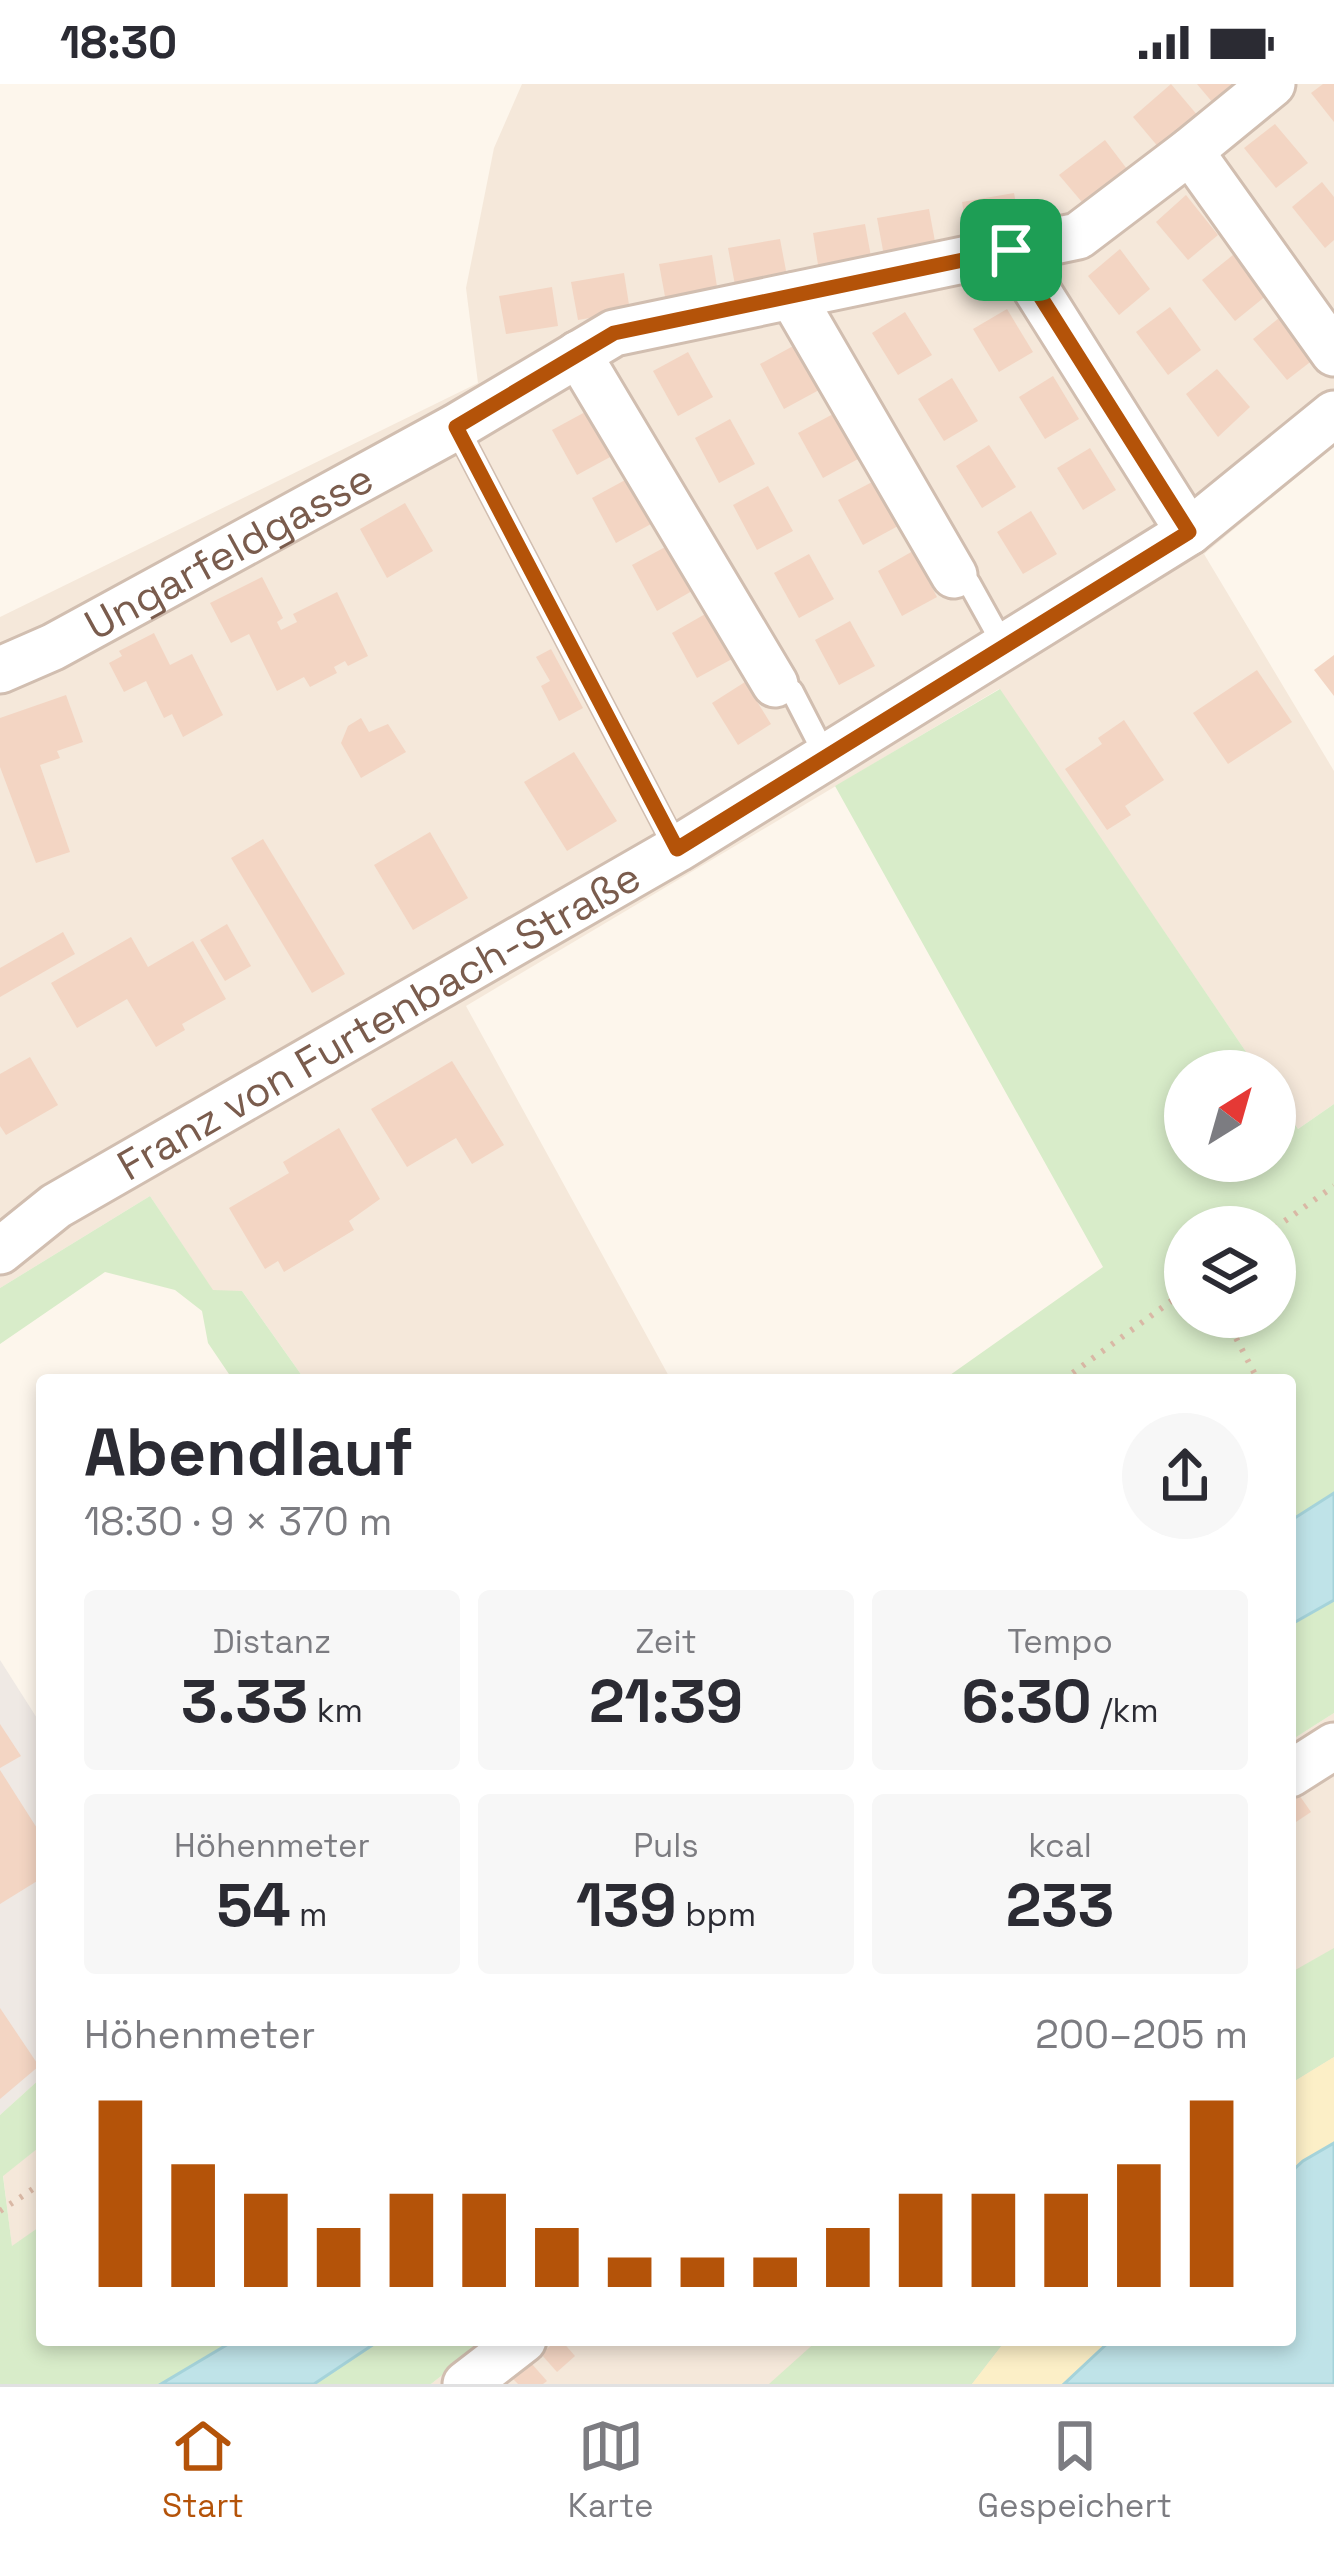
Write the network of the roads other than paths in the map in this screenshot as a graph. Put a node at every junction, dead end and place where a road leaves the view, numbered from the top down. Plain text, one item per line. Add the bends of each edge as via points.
1 (1272, 84) edge
2 (1190, 151) junction
3 (1011, 250) junction
4 (792, 296) junction
5 (1334, 353) edge
6 (578, 354) junction
7 (1334, 414) edge
8 (456, 427) junction
9 (1189, 532) junction
10 (954, 575) joint
11 (1004, 646) junction
12 (0, 670) edge
13 (775, 683) joint
14 (826, 757) junction
15 (677, 849) junction
16 (0, 1252) edge
17 (1334, 1746) edge
18 (1296, 1770) edge
19 (515, 2346) edge
20 (466, 2384) edge

1 - 2 street
2 - 3 street, Ungarfeldgasse via 1078,236
2 - 5 street
3 - 4 street, Ungarfeldgasse
3 - 9 street
4 - 6 street, Ungarfeldgasse via 614,333
4 - 10 street
6 - 8 street, Ungarfeldgasse
6 - 13 street
7 - 9 street, Franz von Furtenbach-Straße
8 - 12 street, Ungarfeldgasse
8 - 15 lane
9 - 11 street, Franz von Furtenbach-Straße
10 - 11 lane via 969,583
11 - 14 street, Franz von Furtenbach-Straße
13 - 14 lane via 792,691
14 - 15 street, Franz von Furtenbach-Straße
15 - 16 street, Franz von Furtenbach-Straße via 56,1206
17 - 18 street
19 - 20 street

